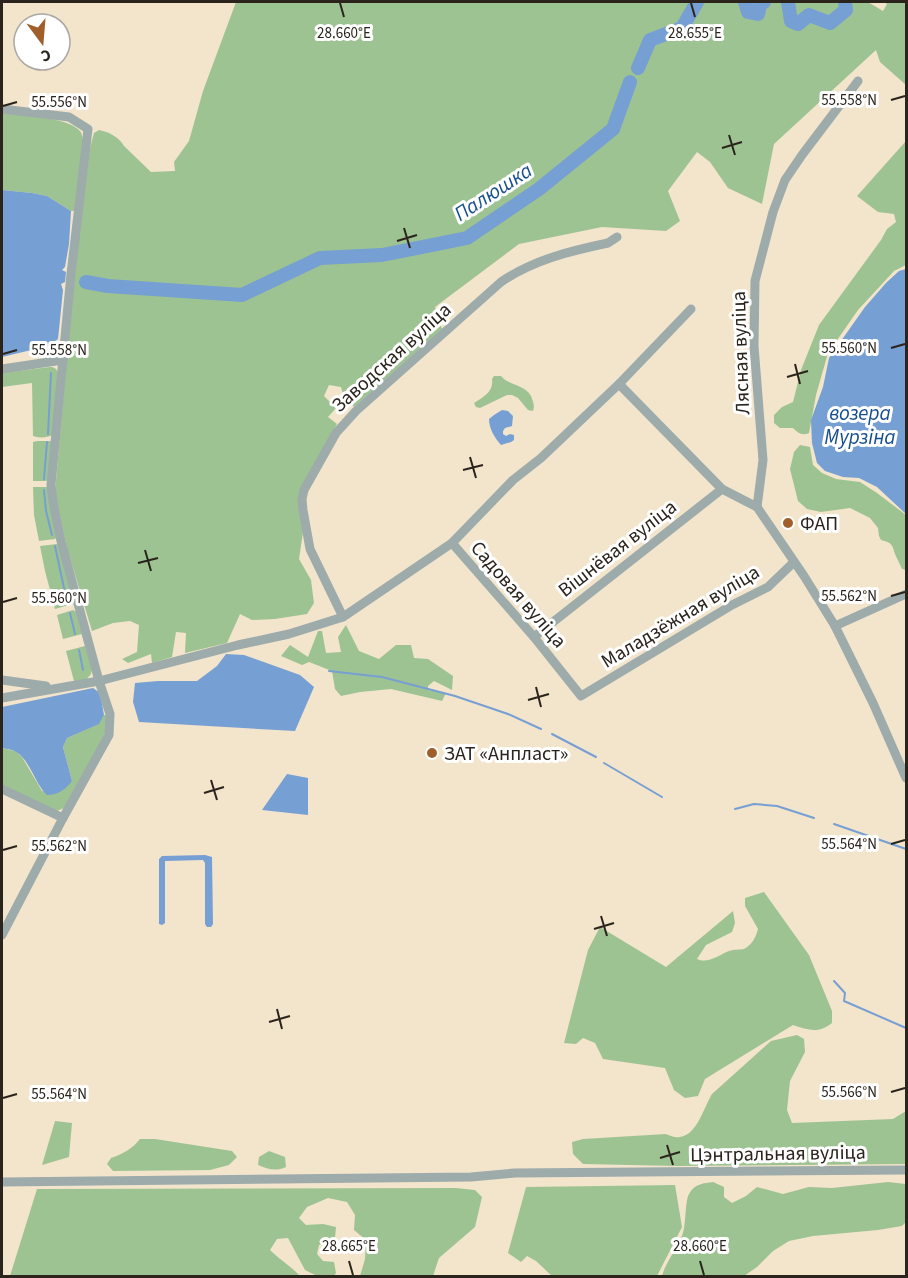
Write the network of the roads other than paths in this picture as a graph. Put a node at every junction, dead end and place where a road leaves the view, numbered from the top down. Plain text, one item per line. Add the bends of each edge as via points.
1 (858, 81) dead end
2 (2, 109) edge
3 (617, 237) dead end
4 (691, 309) dead end
5 (63, 360) junction
6 (2, 369) edge
7 (619, 384) junction
8 (722, 489) junction
9 (757, 507) junction
10 (452, 543) junction
11 (794, 562) junction
12 (906, 594) edge
13 (343, 617) junction
14 (835, 626) junction
15 (534, 637) junction
16 (2, 680) edge
17 (99, 681) junction
18 (55, 687) junction
19 (582, 696) joint
20 (2, 698) edge
21 (906, 753) edge
22 (899, 761) junction
23 (906, 778) edge
24 (2, 789) edge
25 (63, 818) junction
26 (2, 935) edge
27 (906, 1170) edge
28 (2, 1182) edge

1 - 9 street, Лясная вуліца via 785,180 755,281 754,346 764,460
2 - 5 street via 69,117 88,129
3 - 13 street, Заводская вуліца via 518,270 356,411 336,433 302,500 310,549
4 - 7 street
5 - 6 street
5 - 17 street via 51,485 60,541
7 - 8 street
7 - 10 street via 513,480
8 - 9 street
8 - 15 street, Вішнёвая вуліца
9 - 11 street
10 - 13 street
10 - 15 street, Садовая вуліца
11 - 14 street
11 - 19 street, Маладзёжная вуліца via 768,587
12 - 14 street
13 - 17 street
14 - 22 street
15 - 19 street, Садовая вуліца
16 - 18 street
17 - 18 street
17 - 25 street via 110,714 109,735
18 - 20 street
21 - 22 street
22 - 23 street
24 - 25 street
25 - 26 street
27 - 28 street, Цэнтральная вуліца

